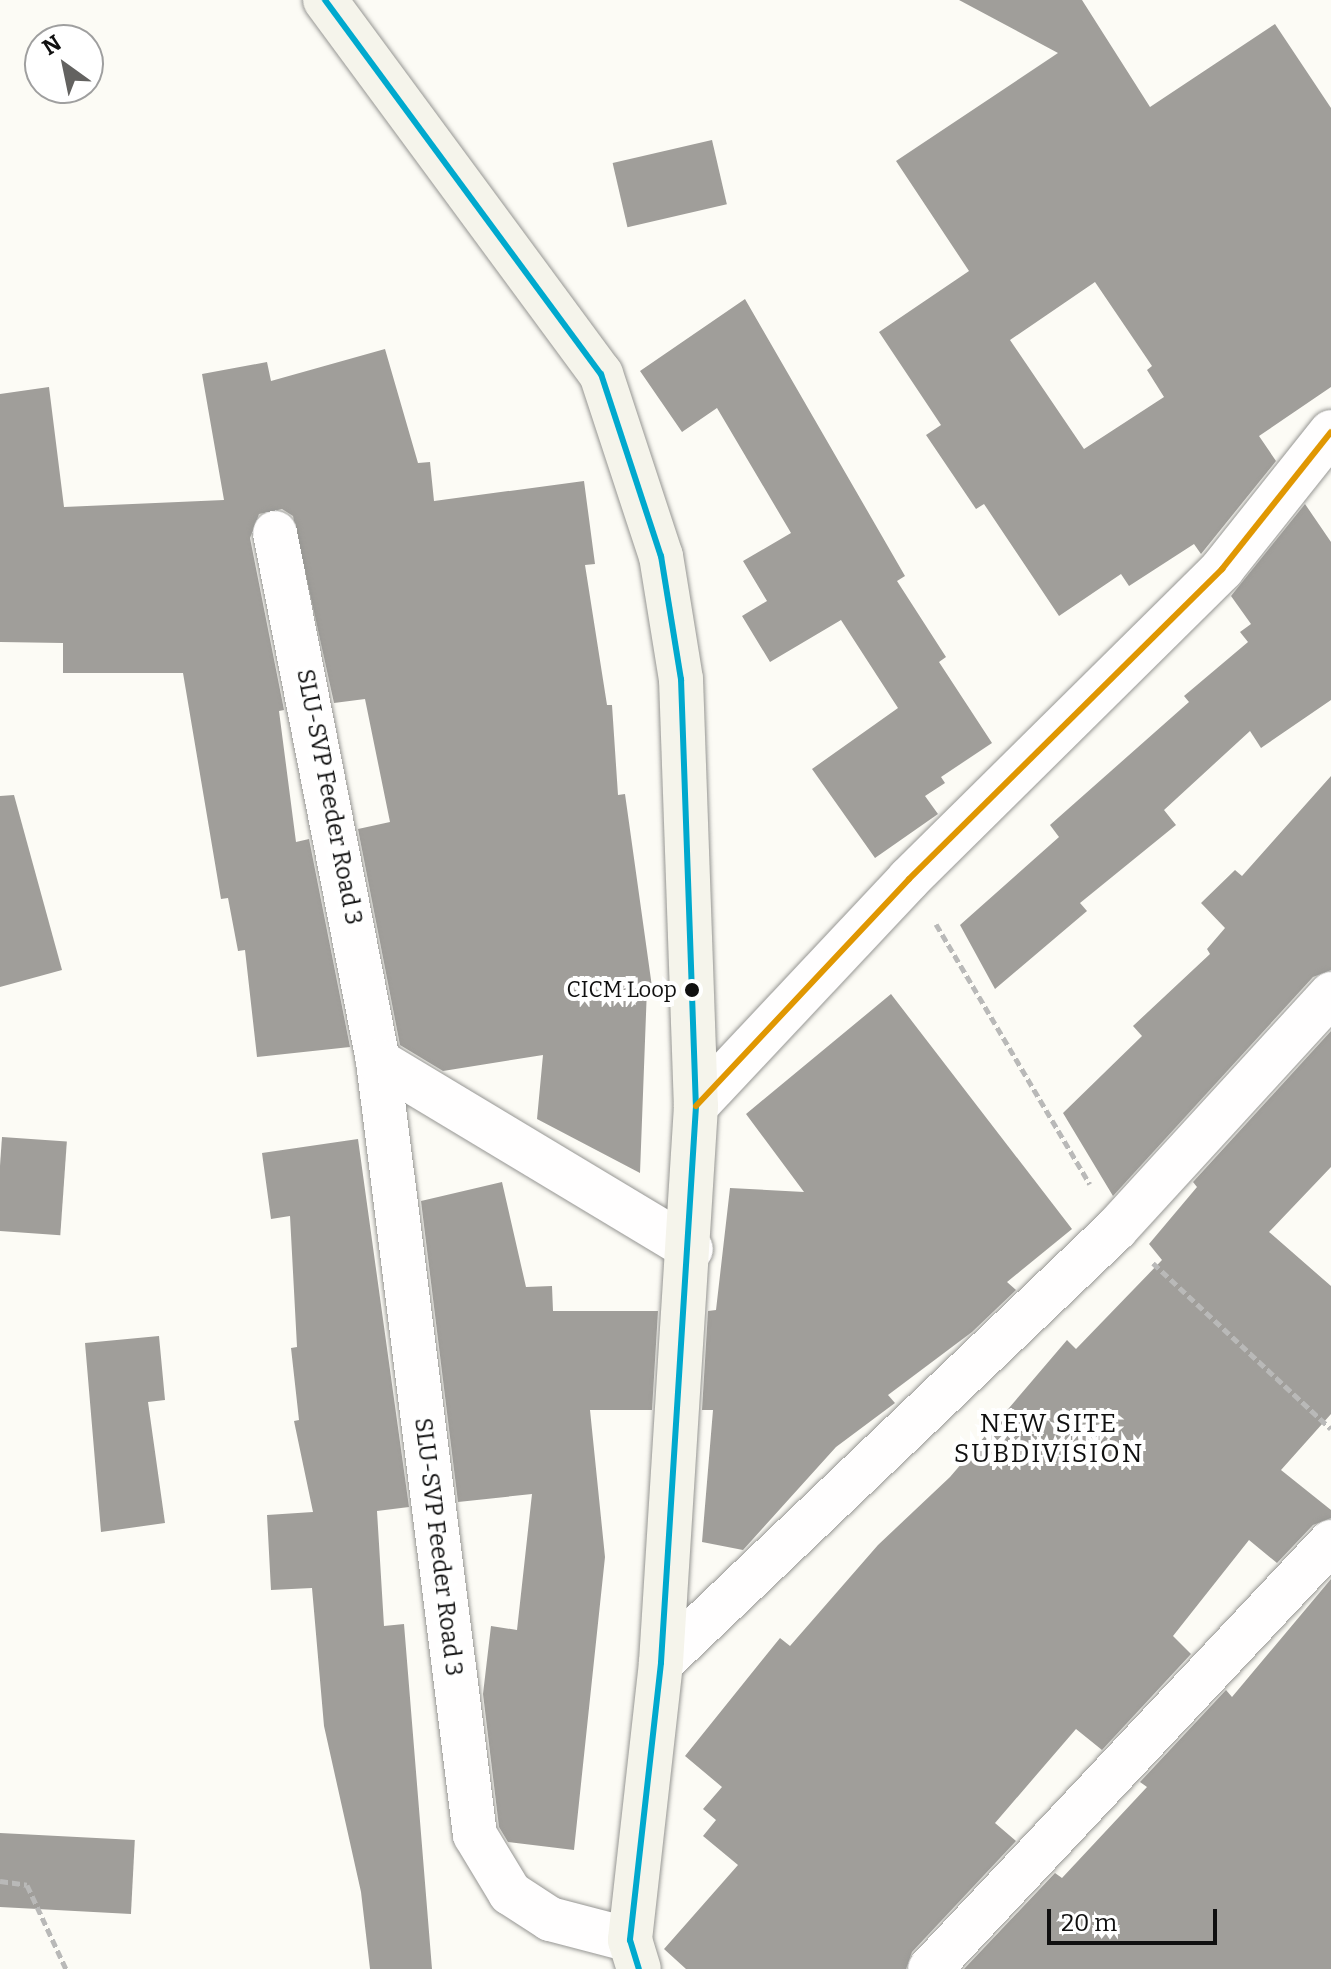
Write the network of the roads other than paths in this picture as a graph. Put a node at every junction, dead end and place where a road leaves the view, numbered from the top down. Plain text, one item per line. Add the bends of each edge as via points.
1 (325, 0) edge
2 (1331, 432) edge
3 (275, 533) dead end
4 (1331, 994) edge
5 (378, 1061) junction
6 (696, 1106) junction
7 (691, 1249) junction
8 (1331, 1542) edge
9 (661, 1663) junction
10 (634, 1955) edge
11 (930, 1969) edge

1 - 6 main road via 563,318 601,374 622,426 661,556 681,679
2 - 6 street via 1222,569 909,879
3 - 5 street, SLU-SVP Feeder Road 3
4 - 9 street via 1116,1229
5 - 7 street
5 - 10 street, SLU-SVP Feeder Road 3 via 475,1835 510,1893 550,1919
6 - 7 main road
7 - 9 main road
8 - 11 street
9 - 10 main road

